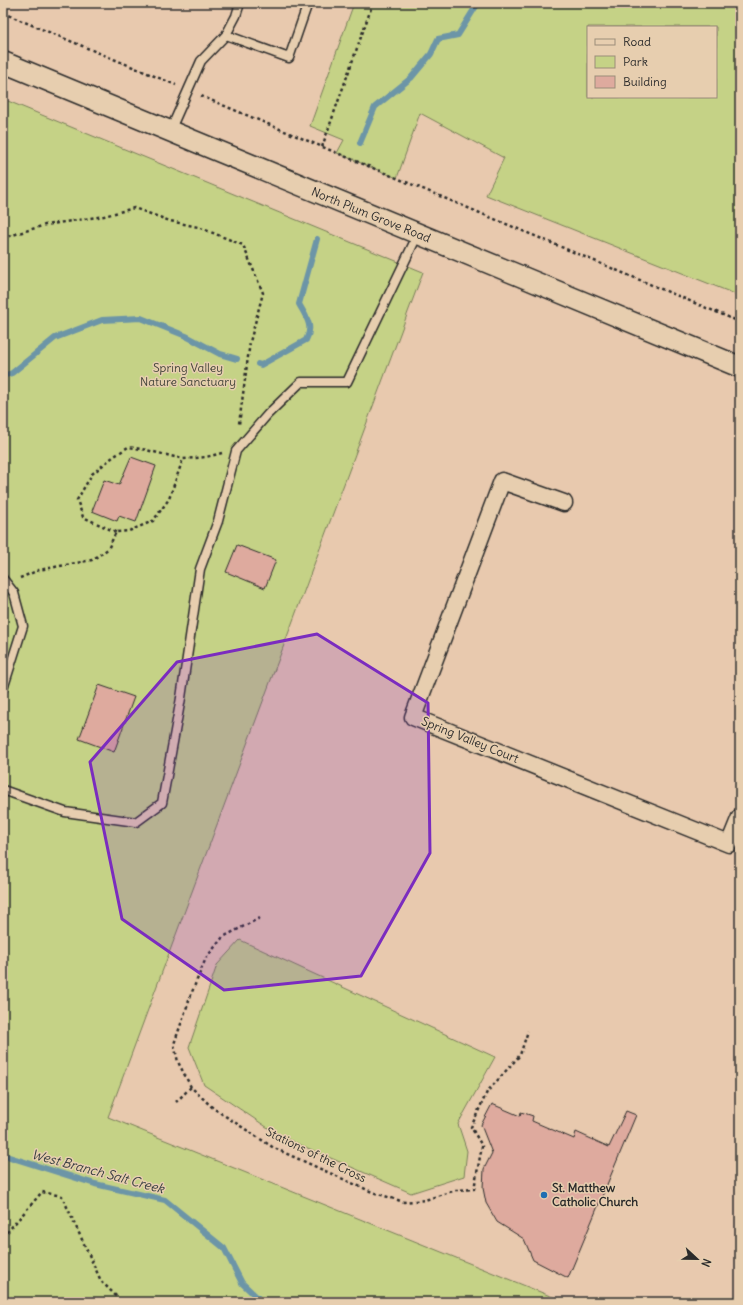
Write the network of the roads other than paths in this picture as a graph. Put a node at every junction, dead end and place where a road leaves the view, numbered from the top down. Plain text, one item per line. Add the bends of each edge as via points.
1 (240, 3) edge
2 (308, 3) edge
3 (226, 35) junction
4 (3, 62) edge
5 (170, 131) junction
6 (418, 234) junction
7 (740, 367) edge
8 (564, 503) dead end
9 (5, 582) edge
10 (3, 689) edge
11 (3, 790) edge
12 (740, 817) edge

1 - 3 lane
2 - 3 lane via 289,58
3 - 5 lane via 201,61
4 - 5 street, North Plum Grove Road
5 - 6 street, North Plum Grove Road
6 - 7 street, North Plum Grove Road
6 - 11 lane via 347,382 300,382 236,450 218,521 200,569 162,803 136,822 65,812
8 - 12 street, Spring Valley Court via 502,481 413,717 729,844
9 - 10 lane via 14,593 23,626

